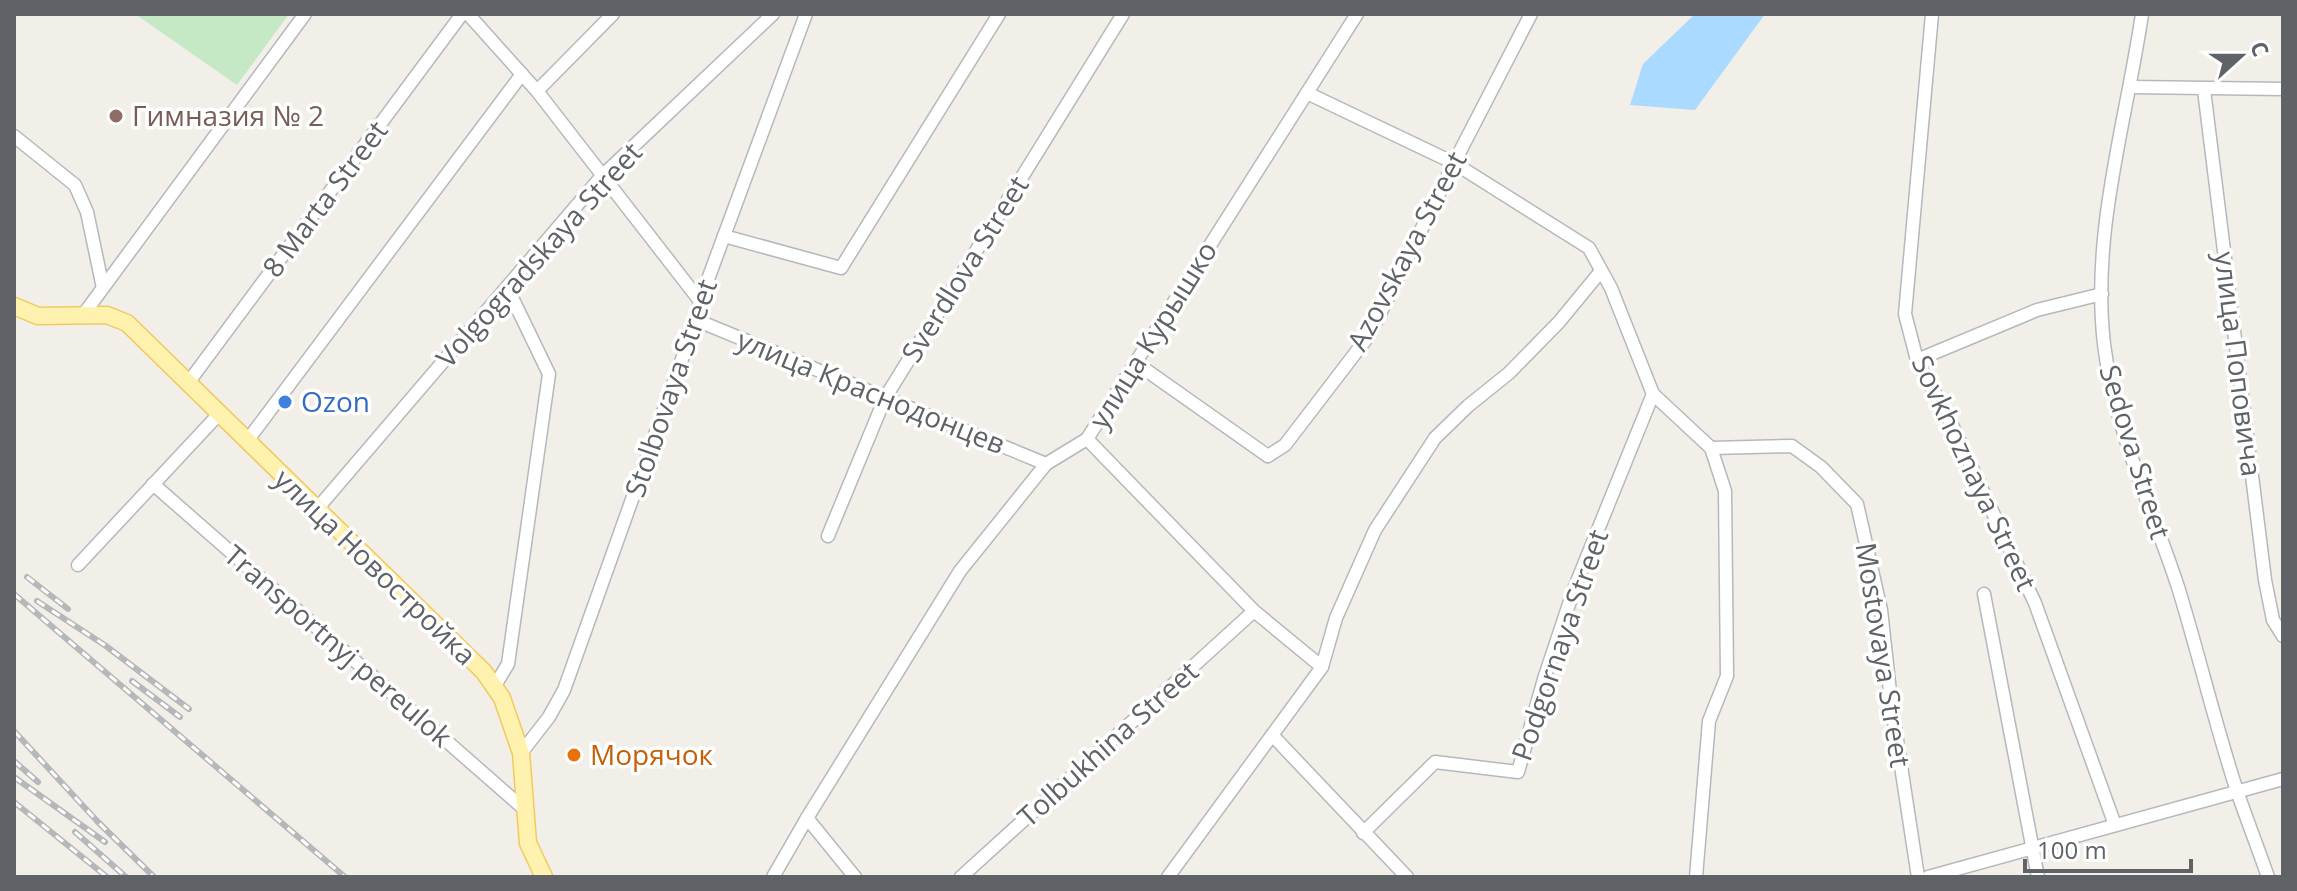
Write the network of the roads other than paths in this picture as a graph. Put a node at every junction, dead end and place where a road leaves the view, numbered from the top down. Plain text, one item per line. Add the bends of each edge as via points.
1 (305, 14) edge
2 (465, 14) edge
3 (613, 14) edge
4 (773, 14) edge
5 (806, 14) edge
6 (999, 14) edge
7 (1123, 14) edge
8 (1357, 14) edge
9 (1531, 14) edge
10 (1932, 14) edge
11 (2142, 14) edge
12 (522, 74) junction
13 (2131, 87) junction
14 (2283, 89) edge
15 (2204, 90) junction
16 (537, 91) junction
17 (1307, 93) junction
18 (14, 136) edge
19 (1454, 163) junction
20 (602, 176) junction
21 (724, 236) junction
22 (1601, 271) junction
23 (507, 287) junction
24 (103, 288) junction
25 (2102, 294) junction
26 (700, 301) junction
27 (14, 306) edge
28 (83, 315) junction
29 (696, 320) junction
30 (1917, 360) junction
31 (1136, 363) junction
32 (188, 383) junction
33 (1653, 394) junction
34 (885, 398) junction
35 (219, 414) junction
36 (1087, 439) junction
37 (247, 441) junction
38 (1711, 448) junction
39 (1046, 464) junction
40 (153, 484) junction
41 (317, 509) junction
42 (828, 536) dead end
43 (78, 565) dead end
44 (1984, 594) dead end
45 (1254, 611) junction
46 (2283, 636) edge
47 (1322, 667) junction
48 (494, 687) junction
49 (1272, 735) junction
50 (521, 753) junction
51 (2283, 779) edge
52 (2237, 791) junction
53 (523, 808) junction
54 (807, 818) junction
55 (2115, 825) junction
56 (1363, 833) junction
57 (2033, 848) junction
58 (544, 877) edge
59 (773, 877) edge
60 (855, 877) edge
61 (961, 877) edge
62 (1168, 877) edge
63 (1407, 877) edge
64 (1696, 877) edge
65 (1918, 877) edge
66 (1928, 877) edge
67 (2038, 877) edge
68 (2268, 877) edge

1 - 24 street
2 - 12 street
2 - 32 street, 8 Marta Street
3 - 16 street
4 - 20 street, Volgogradskaya Street
5 - 21 street, Stolbovaya Street
6 - 21 street via 841,268
7 - 34 street, Sverdlova Street
8 - 17 street, улица Курышко
9 - 19 street, Azovskaya Street
10 - 30 street, Sovkhoznaya Street via 1905,314
11 - 13 street, Sedova Street
12 - 16 street
12 - 37 street
13 - 15 street
13 - 25 street, Sedova Street via 2105,213
14 - 15 street
15 - 46 street, улица Поповича via 2265,580 2273,620
16 - 20 street
17 - 19 street
17 - 31 street, улица Курышко
18 - 24 street via 75,185 87,212
19 - 22 street via 1589,248
19 - 31 street, Azovskaya Street via 1370,334 1285,445 1268,456
20 - 23 street, Volgogradskaya Street
20 - 26 street
21 - 26 street, Stolbovaya Street
22 - 33 street
22 - 47 street via 1509,373 1435,438 1375,530 1336,618
23 - 41 street, Volgogradskaya Street
23 - 48 street via 549,374 508,664
24 - 28 street
25 - 30 street via 2037,310
25 - 52 street, Sedova Street via 2104,344 2117,409 2178,587
26 - 29 street, Stolbovaya Street
27 - 28 main road via 38,316
28 - 32 main road, улица Новостройка via 107,315 127,323
29 - 34 street, улица Краснодонцев
29 - 50 street, Stolbovaya Street via 564,690
30 - 55 street, Sovkhoznaya Street via 2035,603
31 - 36 street, улица Курышко
32 - 35 main road, улица Новостройка
33 - 38 street
33 - 56 street, Podgornaya Street via 1574,589 1518,772 1435,762
34 - 39 street, улица Краснодонцев
34 - 42 street, Sverdlova Street
35 - 37 main road, улица Новостройка
35 - 40 street
36 - 39 street, улица Курышко
36 - 45 street
37 - 41 main road, улица Новостройка
38 - 64 street via 1725,491 1727,676 1709,721
38 - 65 street, Mostovaya Street via 1792,446 1857,504 1881,610
39 - 54 street, улица Курышко via 960,571
40 - 43 street
40 - 53 street, Transportnyj pereulok
41 - 48 main road, улица Новостройка
44 - 57 street
45 - 47 street
45 - 61 street, Tolbukhina Street
47 - 49 street
48 - 50 main road, улица Новостройка
49 - 56 street
49 - 62 street
50 - 53 main road, улица Новостройка
51 - 52 street
52 - 55 street
52 - 68 street, Sedova Street
53 - 58 main road, улица Новостройка via 528,843
54 - 59 street, улица Курышко
54 - 60 street
55 - 57 street
56 - 63 street
57 - 66 street
57 - 67 street

